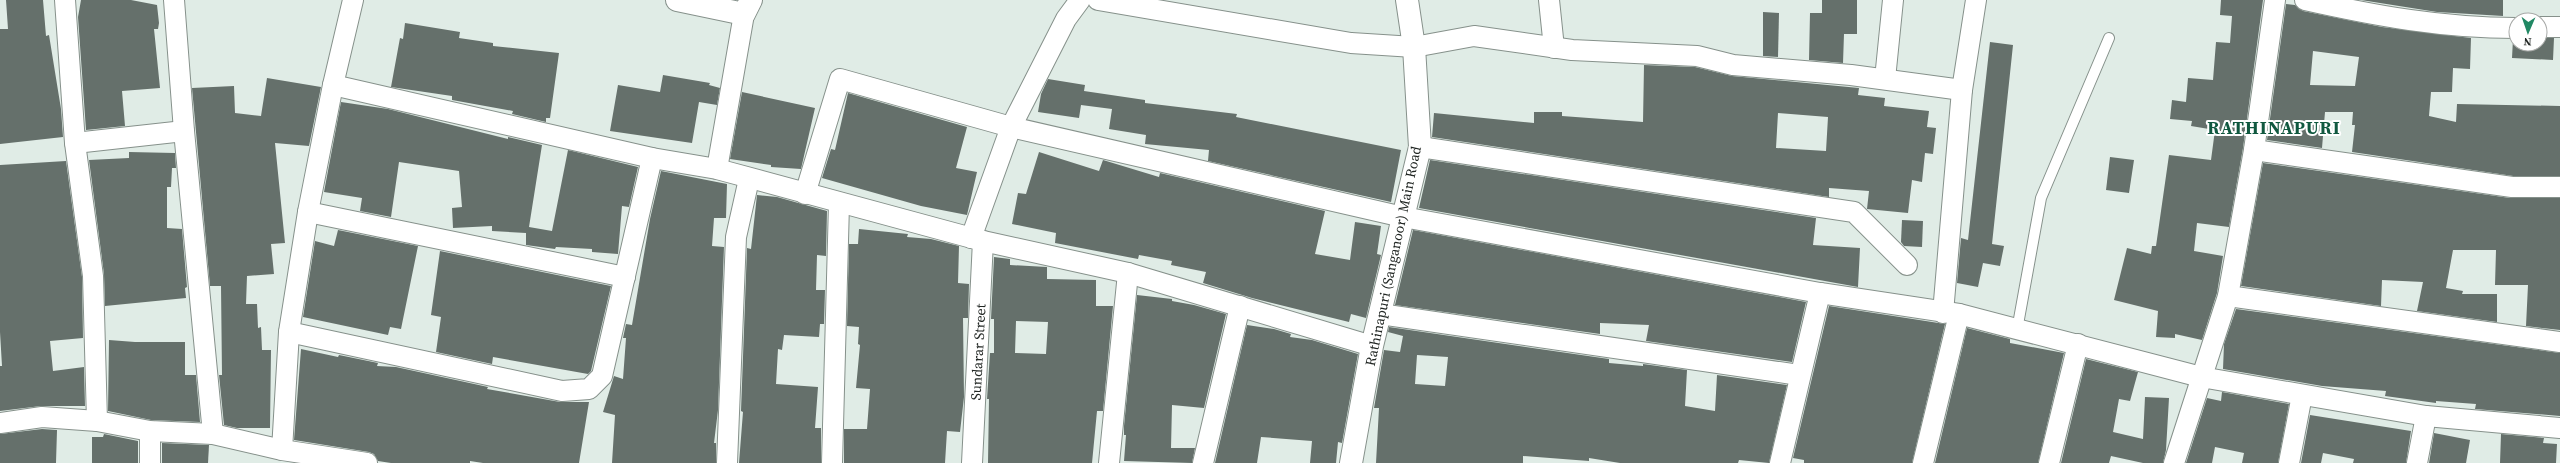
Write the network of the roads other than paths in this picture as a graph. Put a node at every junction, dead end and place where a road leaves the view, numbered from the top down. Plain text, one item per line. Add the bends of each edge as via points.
1 (65, 0) edge
2 (174, 0) edge
3 (353, 0) edge
4 (677, 0) edge
5 (1080, 0) edge
6 (1098, 0) edge
7 (1407, 0) edge
8 (1549, 0) edge
9 (1893, 0) edge
10 (1976, 0) edge
11 (2274, 0) edge
12 (2305, 0) edge
13 (748, 7) edge
14 (2560, 27) edge
15 (2508, 28) edge
16 (2548, 28) edge
17 (2109, 38) dead end
18 (1414, 47) junction
19 (1554, 48) junction
20 (1885, 79) junction
21 (333, 85) junction
22 (1962, 90) junction
23 (1011, 127) junction
24 (184, 131) junction
25 (75, 144) junction
26 (1420, 147) junction
27 (2254, 150) junction
28 (652, 158) junction
29 (717, 170) junction
30 (749, 179) junction
31 (2560, 187) edge
32 (805, 194) junction
33 (839, 204) junction
34 (308, 212) junction
35 (1403, 217) junction
36 (977, 240) junction
37 (1907, 265) dead end
38 (1128, 274) junction
39 (625, 277) junction
40 (1820, 293) junction
41 (2228, 296) junction
42 (1240, 306) junction
43 (1380, 314) junction
44 (1951, 314) junction
45 (2017, 330) junction
46 (289, 332) junction
47 (2560, 342) edge
48 (2078, 344) junction
49 (1372, 346) junction
50 (1799, 375) junction
51 (2201, 377) junction
52 (2302, 395) junction
53 (2426, 416) junction
54 (97, 421) junction
55 (0, 423) edge
56 (2560, 428) edge
57 (150, 431) junction
58 (213, 434) junction
59 (282, 450) junction
60 (150, 463) edge
61 (367, 463) edge
62 (727, 463) edge
63 (832, 463) edge
64 (972, 463) edge
65 (1109, 463) edge
66 (1203, 463) edge
67 (1351, 463) edge
68 (1780, 463) edge
69 (1923, 463) edge
70 (2049, 463) edge
71 (2174, 463) edge
72 (2289, 463) edge
73 (2417, 463) edge

1 - 25 street
2 - 24 street
3 - 21 street
4 - 13 street
5 - 23 street, Sundarar Street via 1066,19
6 - 18 street via 1350,43
7 - 18 street, Rathinapuri (Sanganoor) Main Road
8 - 19 street
9 - 20 street
10 - 22 street
11 - 27 street
12 - 15 street via 2378,16 2460,27
13 - 29 street
14 - 16 street
17 - 45 lane via 2041,198
18 - 19 street via 1474,36
18 - 26 street, Rathinapuri (Sanganoor) Main Road
19 - 20 street via 1697,56 1733,65
20 - 22 street
21 - 28 street
21 - 34 street
22 - 44 street
23 - 32 street via 840,79
23 - 35 street
23 - 36 street, Sundarar Street
24 - 25 street
24 - 58 street
25 - 54 street via 93,276
26 - 35 street, Rathinapuri (Sanganoor) Main Road
26 - 37 street via 1854,212
27 - 31 street via 2512,187
27 - 41 street
28 - 29 street
28 - 39 street
29 - 30 street
30 - 32 street
30 - 62 street via 736,237
32 - 33 street
33 - 36 street
33 - 63 street
34 - 39 street
34 - 46 street
35 - 40 street
35 - 43 street, Rathinapuri (Sanganoor) Main Road
36 - 38 street
36 - 64 street, Sundarar Street
38 - 42 street
38 - 65 street
39 - 46 street via 602,376 589,389 562,391
40 - 44 street
40 - 50 street
41 - 47 street
41 - 51 street
42 - 49 street
42 - 66 street
43 - 49 street, Rathinapuri (Sanganoor) Main Road
43 - 50 street
44 - 45 street
44 - 69 street
45 - 48 street
46 - 59 street
48 - 51 street
48 - 70 street
49 - 67 street, Rathinapuri (Sanganoor) Main Road
50 - 68 street
51 - 52 street
51 - 71 street
52 - 53 street
52 - 72 street
53 - 56 street
53 - 73 street
54 - 55 street via 42,417
54 - 57 street
57 - 58 street
57 - 60 street
58 - 59 street
59 - 61 street

